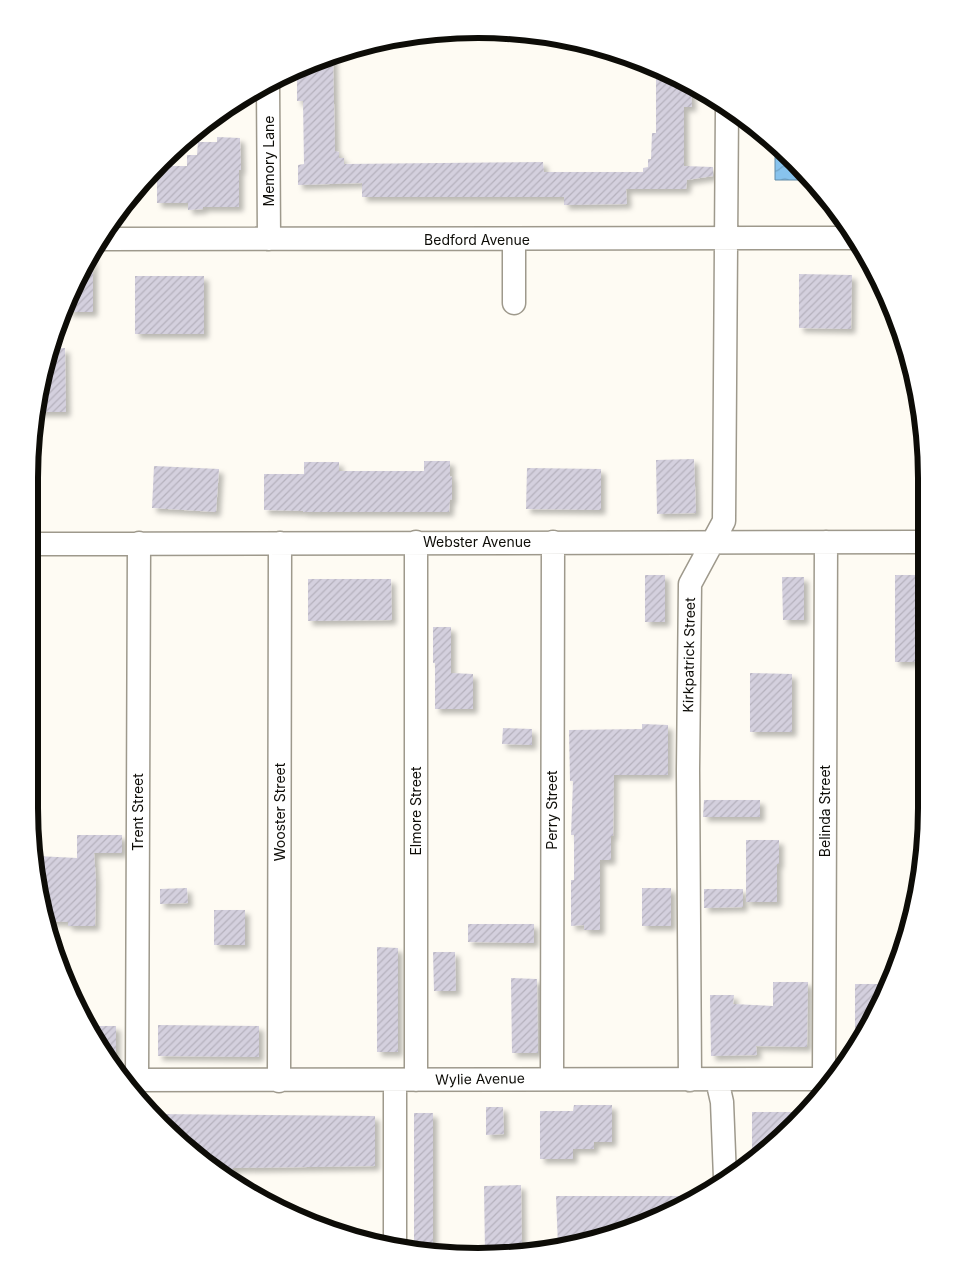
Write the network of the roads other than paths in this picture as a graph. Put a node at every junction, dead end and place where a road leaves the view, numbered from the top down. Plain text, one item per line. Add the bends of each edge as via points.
1 (268, 91) edge
2 (727, 115) edge
3 (726, 238) junction
4 (847, 238) edge
5 (108, 239) edge
6 (269, 239) junction
7 (514, 240) junction
8 (514, 303) dead end
9 (416, 542) junction
10 (553, 542) junction
11 (712, 542) junction
12 (826, 542) junction
13 (918, 542) edge
14 (139, 543) junction
15 (280, 543) junction
16 (38, 544) edge
17 (829, 1073) edge
18 (131, 1078) edge
19 (552, 1078) junction
20 (825, 1079) edge
21 (132, 1080) edge
22 (406, 1080) junction
23 (690, 1080) junction
24 (717, 1080) junction
25 (279, 1081) junction
26 (725, 1173) edge
27 (396, 1241) edge

1 - 6 street, Memory Lane
2 - 3 street
3 - 4 street, Bedford Avenue
3 - 7 street, Bedford Avenue
3 - 11 street, Kirkpatrick Street via 724,521
5 - 6 street, Bedford Avenue
6 - 7 street, Bedford Avenue
7 - 8 street
9 - 10 street, Webster Avenue
9 - 15 street, Webster Avenue
9 - 22 street, Elmore Street
10 - 11 street, Webster Avenue
10 - 19 street, Perry Street
11 - 12 street, Webster Avenue
11 - 23 street, Kirkpatrick Street via 690,584
12 - 13 street, Webster Avenue
12 - 17 street, Belinda Street
14 - 15 street, Webster Avenue
14 - 16 street, Webster Avenue
14 - 18 street, Trent Street
15 - 25 street, Wooster Street
19 - 22 street, Wylie Avenue
19 - 23 street, Wylie Avenue
20 - 24 street, Wylie Avenue
21 - 25 street, Wylie Avenue
22 - 25 street, Wylie Avenue
22 - 27 street, Elmore Street
23 - 24 street, Wylie Avenue
24 - 26 street via 722,1102

